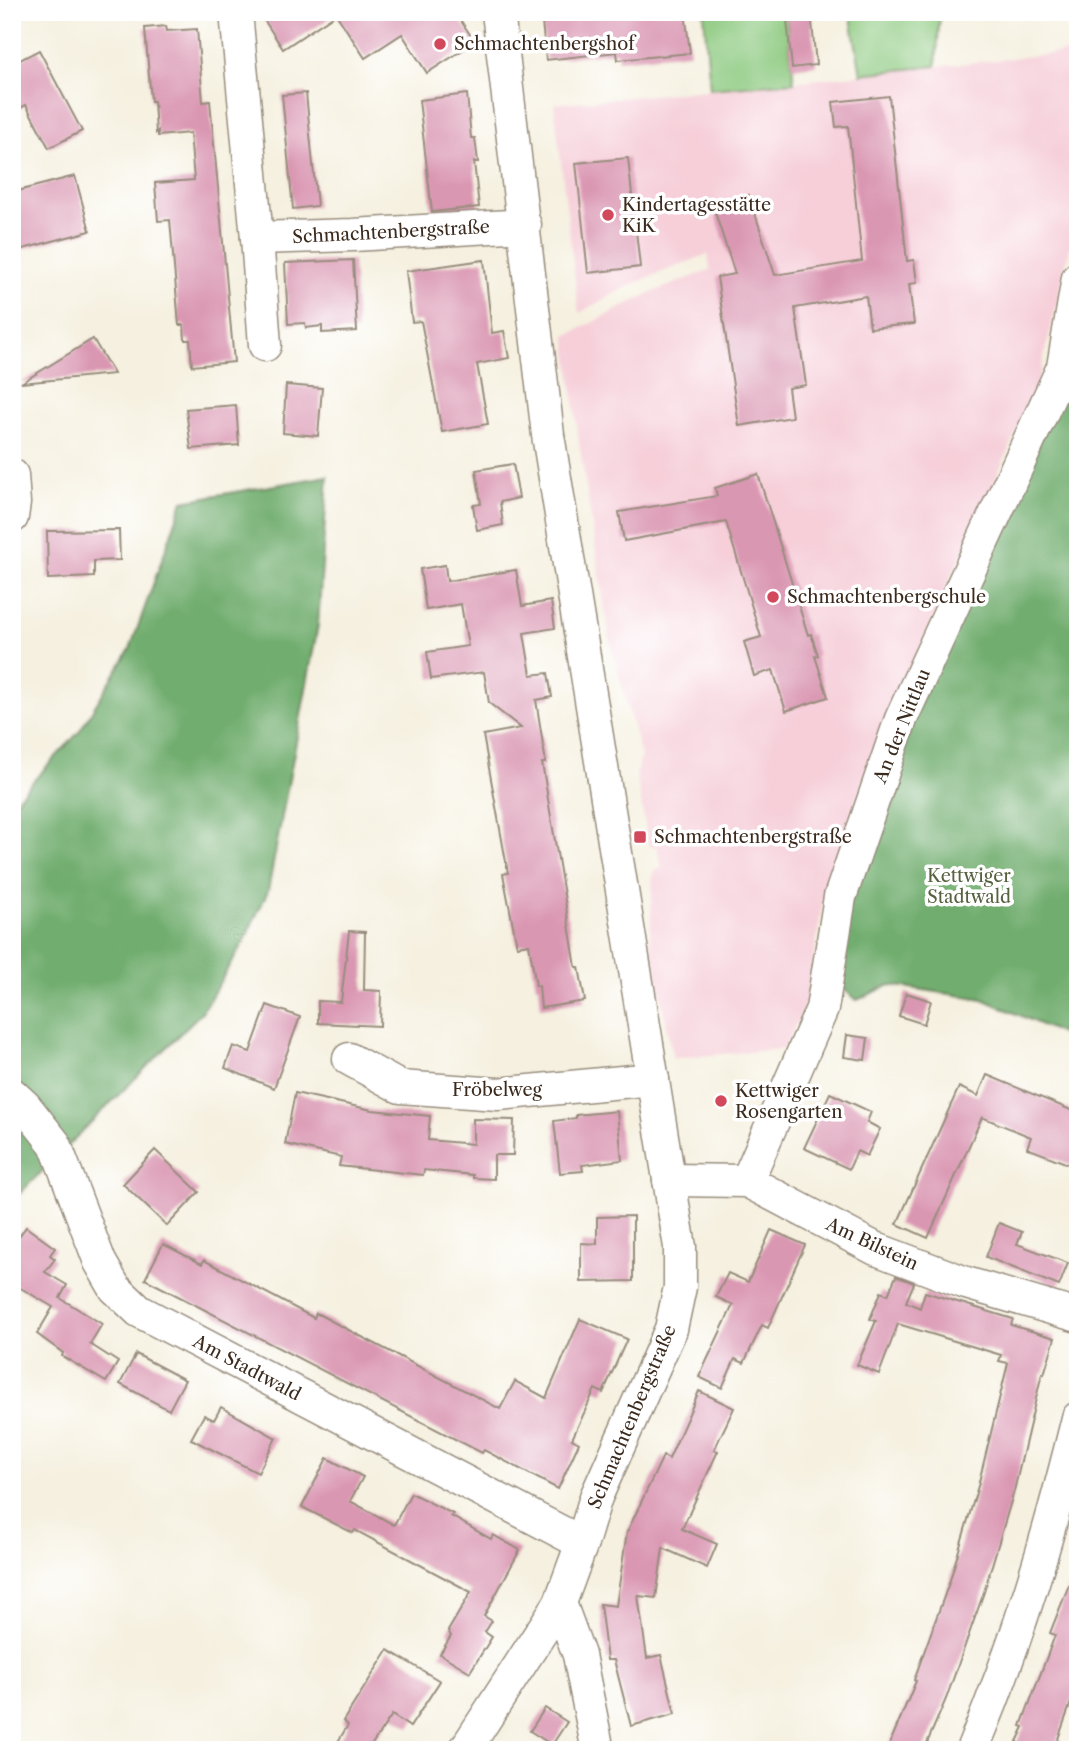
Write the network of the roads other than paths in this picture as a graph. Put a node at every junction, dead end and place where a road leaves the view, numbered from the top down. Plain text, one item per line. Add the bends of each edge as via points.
1 (236, 12) edge
2 (498, 12) edge
3 (525, 225) junction
4 (257, 237) junction
5 (1078, 278) edge
6 (265, 345) dead end
7 (12, 475) edge
8 (12, 517) edge
9 (349, 1059) dead end
10 (653, 1079) junction
11 (12, 1094) edge
12 (669, 1180) junction
13 (747, 1181) junction
14 (1078, 1316) edge
15 (1078, 1418) edge
16 (582, 1543) junction
17 (560, 1603) junction
18 (598, 1747) edge
19 (465, 1750) edge
20 (972, 1750) edge

1 - 4 street
2 - 3 street, Schmachtenbergstraße
3 - 4 street, Schmachtenbergstraße
3 - 10 street, Schmachtenbergstraße via 548,435
4 - 6 street
5 - 13 street, An der Nittlau via 1063,367 901,719 840,897 822,1009
7 - 8 street
9 - 10 street, Fröbelweg via 400,1087 498,1094
10 - 12 street, Schmachtenbergstraße
11 - 16 street, Am Stadtwald via 55,1143 100,1262 115,1288 139,1311
12 - 13 street, Am Bilstein
12 - 16 street, Schmachtenbergstraße via 680,1247 680,1287 671,1329 596,1497
13 - 14 street, Am Bilstein via 876,1250
15 - 20 street via 1026,1610
16 - 17 street, Schmachtenbergstraße
17 - 18 street via 579,1655
17 - 19 street, Schmachtenbergstraße

